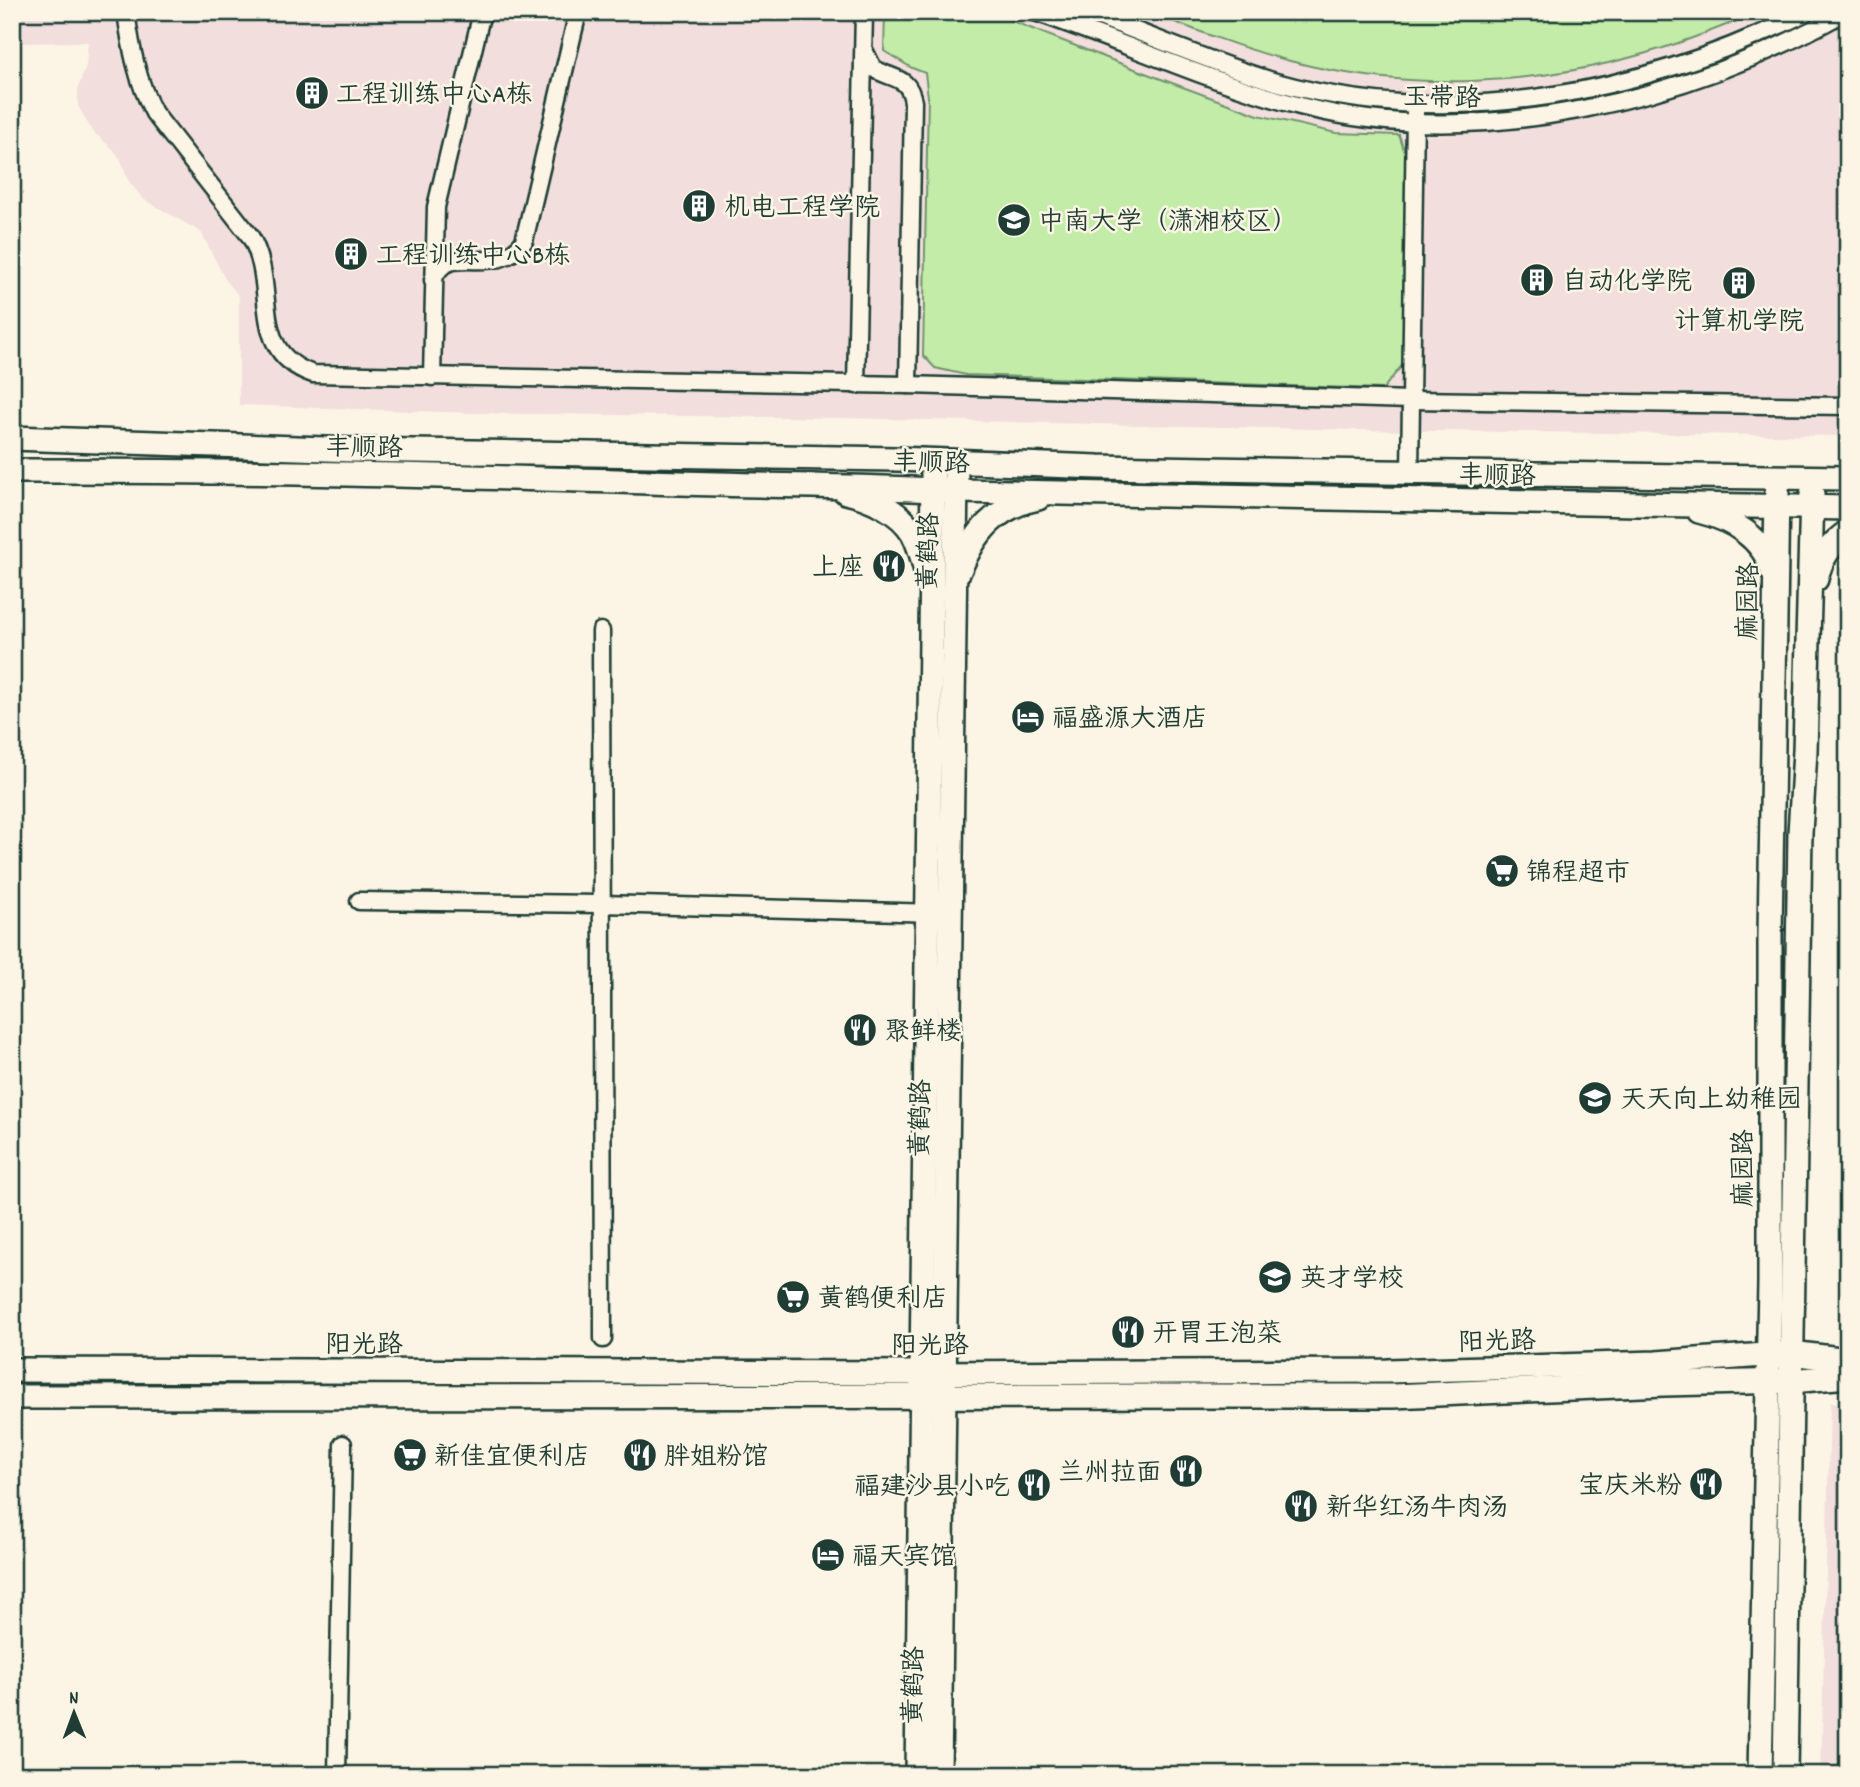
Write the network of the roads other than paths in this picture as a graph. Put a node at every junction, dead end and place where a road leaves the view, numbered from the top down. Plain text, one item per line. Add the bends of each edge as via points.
1 (126, 12) edge
2 (482, 12) edge
3 (578, 12) edge
4 (864, 12) edge
5 (1035, 12) edge
6 (1086, 12) edge
7 (1807, 12) edge
8 (1845, 12) edge
9 (863, 42) junction
10 (889, 76) junction
11 (862, 99) junction
12 (1415, 103) junction
13 (1415, 122) junction
14 (434, 227) junction
15 (462, 260) junction
16 (433, 280) junction
17 (432, 377) junction
18 (856, 384) junction
19 (908, 385) junction
20 (1411, 400) junction
21 (1848, 406) edge
22 (12, 438) edge
23 (933, 461) junction
24 (957, 461) junction
25 (12, 471) edge
26 (1410, 473) junction
27 (1778, 477) junction
28 (1812, 478) junction
29 (1848, 478) edge
30 (812, 486) junction
31 (932, 489) junction
32 (956, 491) junction
33 (1069, 493) junction
34 (1658, 505) junction
35 (1777, 506) junction
36 (1812, 507) junction
37 (1848, 508) edge
38 (1848, 533) edge
39 (1775, 587) junction
40 (931, 609) junction
41 (954, 612) junction
42 (1809, 613) junction
43 (601, 631) dead end
44 (359, 901) dead end
45 (601, 904) junction
46 (939, 913) junction
47 (603, 1339) dead end
48 (1780, 1354) junction
49 (1848, 1360) edge
50 (12, 1370) edge
51 (1848, 1376) edge
52 (1780, 1381) junction
53 (933, 1384) junction
54 (12, 1397) edge
55 (343, 1444) dead end
56 (337, 1775) edge
57 (917, 1775) edge
58 (939, 1775) edge
59 (1760, 1775) edge
60 (1785, 1775) edge

1 - 17 street via 136,70 154,113 259,250 271,336 286,361 328,376
2 - 14 street
3 - 15 street via 524,241 504,258
4 - 9 street
5 - 13 street, 玉带路 via 1188,70 1292,103
6 - 12 street via 1276,82 1328,94
7 - 12 street via 1719,52 1618,83 1502,102
8 - 13 street, 玉带路 via 1718,71 1614,102 1474,123
9 - 10 street via 873,68
9 - 11 street
10 - 11 street via 867,82
10 - 19 street via 908,85 913,102
11 - 18 street
12 - 13 street
13 - 20 street
14 - 15 street via 443,250
14 - 16 street
15 - 16 street via 440,267
16 - 17 street
17 - 18 street
18 - 19 street
19 - 20 street
20 - 21 street
20 - 26 street
22 - 23 main road
23 - 24 main road
23 - 31 main road
24 - 26 main road
24 - 32 main road, 黄鹤路
25 - 30 main road, 丰顺路 via 214,470
26 - 27 main road
27 - 28 main road
27 - 35 main road, 麻园路
28 - 29 main road
28 - 36 main road
30 - 31 main road, 丰顺路
30 - 40 main road via 862,496 912,532 928,576
31 - 32 main road, 丰顺路
31 - 40 main road
32 - 33 main road, 丰顺路
32 - 41 main road, 黄鹤路
33 - 34 main road, 丰顺路
33 - 41 main road via 1008,508 986,524 958,573
34 - 35 main road, 丰顺路
34 - 39 main road via 1716,515 1741,528 1770,559
35 - 36 main road, 丰顺路
35 - 39 main road, 麻园路
36 - 37 main road, 丰顺路
36 - 42 main road
38 - 42 main road via 1825,554
39 - 48 main road, 麻园路 via 1770,935
40 - 46 main road
41 - 46 main road, 黄鹤路
42 - 48 main road
43 - 45 street
44 - 45 street
45 - 46 street
45 - 47 street
46 - 53 main road, 黄鹤路
48 - 49 main road, 阳光路
48 - 52 main road, 麻园路
48 - 53 main road, 阳光路 via 1656,1363
50 - 53 main road, 阳光路
51 - 52 main road, 阳光路
52 - 53 main road, 阳光路 via 1393,1396
52 - 59 main road, 麻园路
52 - 60 main road
53 - 54 main road, 阳光路
53 - 57 main road
53 - 58 main road, 黄鹤路
55 - 56 street

